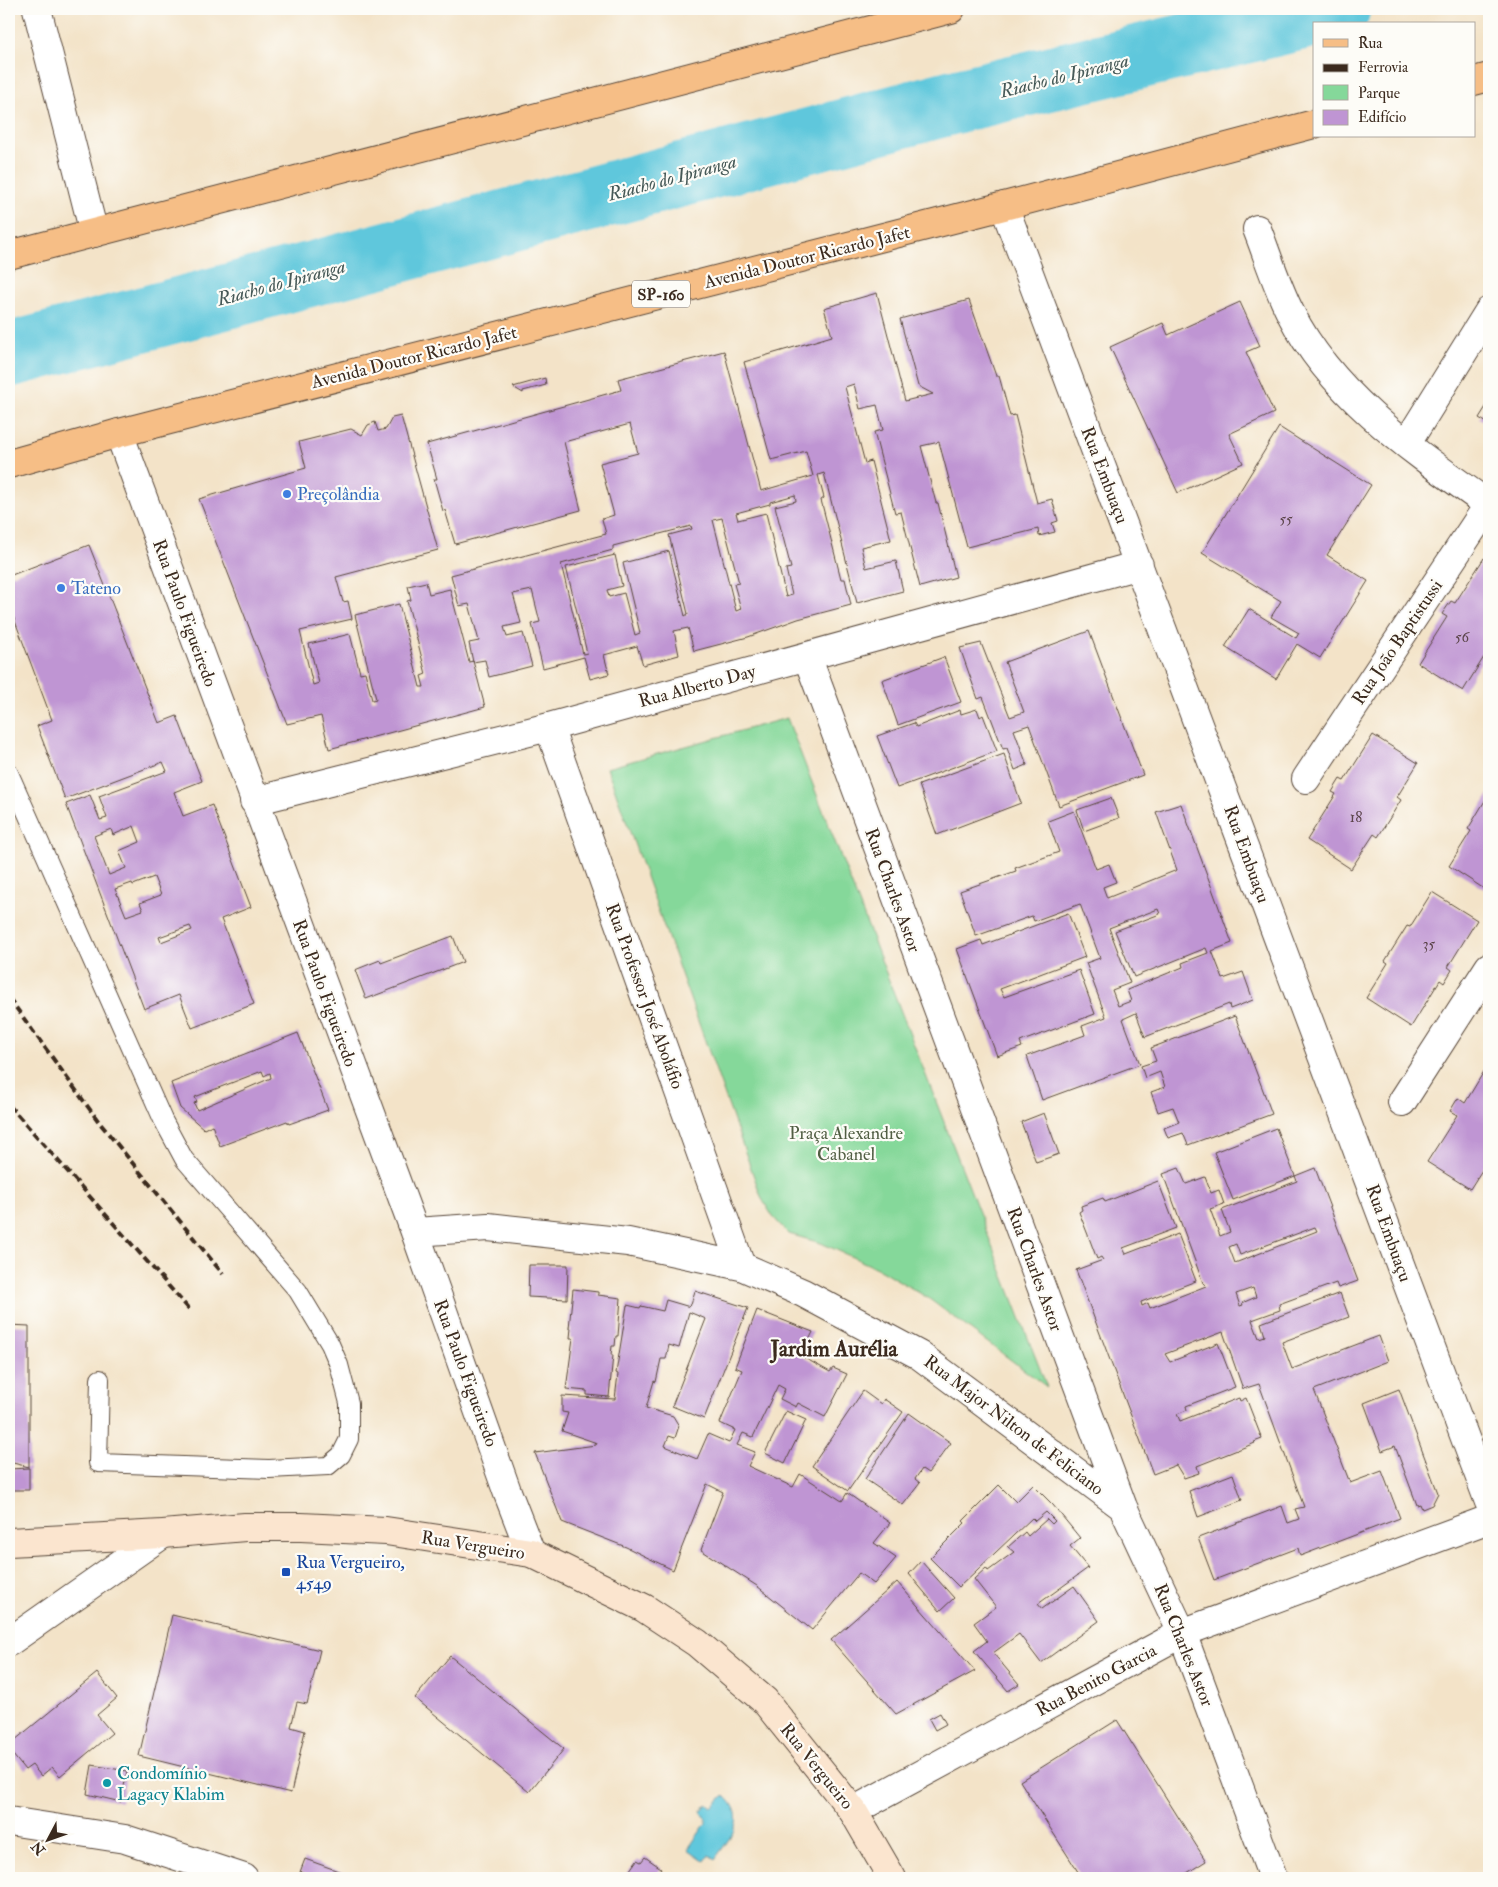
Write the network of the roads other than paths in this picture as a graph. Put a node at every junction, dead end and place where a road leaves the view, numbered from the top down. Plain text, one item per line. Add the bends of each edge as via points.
1 (38, 9) edge
2 (936, 11) edge
3 (1489, 77) edge
4 (1476, 80) edge
5 (1313, 124) edge
6 (1004, 206) junction
7 (1257, 229) dead end
8 (94, 233) junction
9 (9, 255) edge
10 (1489, 311) edge
11 (119, 433) junction
12 (1407, 443) junction
13 (9, 464) edge
14 (1489, 504) edge
15 (1139, 564) junction
16 (806, 656) junction
17 (549, 727) junction
18 (9, 773) edge
19 (1306, 779) dead end
20 (254, 800) junction
21 (1489, 967) edge
22 (1402, 1102) dead end
23 (415, 1232) junction
24 (741, 1266) junction
25 (100, 1379) dead end
26 (1489, 1502) edge
27 (1123, 1507) junction
28 (1489, 1519) edge
29 (163, 1534) junction
30 (9, 1542) edge
31 (531, 1553) junction
32 (1182, 1633) junction
33 (9, 1642) edge
34 (854, 1811) junction
35 (9, 1821) edge
36 (244, 1878) edge
37 (892, 1878) edge
38 (1273, 1878) edge

1 - 8 street
2 - 8 main road
3 - 4 main road
5 - 6 main road, Avenida Doutor Ricardo Jafet / SP-160
6 - 11 main road, Avenida Doutor Ricardo Jafet / SP-160
6 - 15 street, Rua Embuaçu
7 - 12 street via 1291,314 1322,364 1358,404
8 - 9 main road
10 - 12 street
11 - 13 main road, Avenida Doutor Ricardo Jafet / SP-160
11 - 20 street, Rua Paulo Figueiredo
12 - 14 street
14 - 19 street, Rua João Baptistussi
15 - 16 street, Rua Alberto Day
15 - 26 street, Rua Embuaçu
16 - 17 street, Rua Alberto Day
16 - 27 street, Rua Charles Astor
17 - 20 street, Rua Alberto Day
17 - 24 street, Rua Professor José Aboláfio
18 - 25 lane via 163,1120 184,1159 298,1291 330,1344 349,1403 349,1439 341,1455 328,1466 269,1469 98,1463
20 - 23 street, Rua Paulo Figueiredo
21 - 22 street
23 - 24 street, Rua Major Nilton de Feliciano via 488,1227 628,1242
23 - 31 street, Rua Paulo Figueiredo
24 - 27 street, Rua Major Nilton de Feliciano via 802,1293 919,1355
27 - 32 street, Rua Charles Astor
28 - 32 street, Rua Benito Garcia
29 - 30 main road, Rua Vergueiro
29 - 31 main road, Rua Vergueiro via 245,1527 386,1531
29 - 33 street
31 - 34 main road, Rua Vergueiro via 644,1608 696,1643 765,1700
32 - 34 street, Rua Benito Garcia
32 - 38 street, Rua Charles Astor
34 - 37 main road, Rua Vergueiro
35 - 36 street via 125,1840

